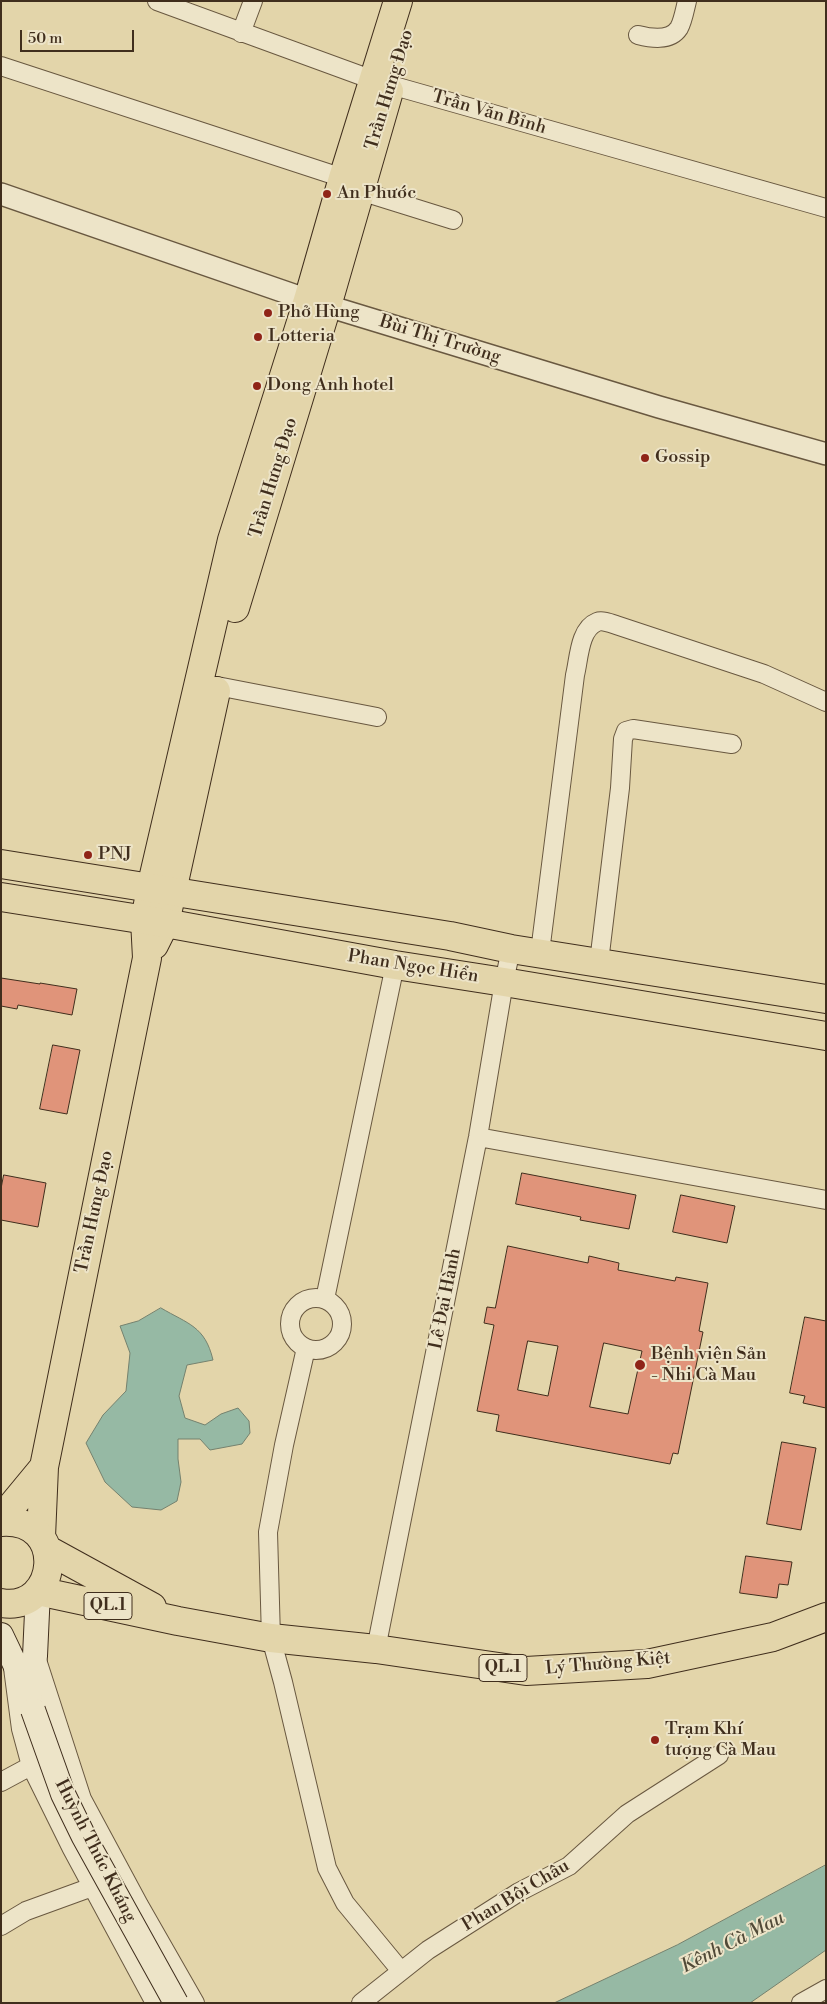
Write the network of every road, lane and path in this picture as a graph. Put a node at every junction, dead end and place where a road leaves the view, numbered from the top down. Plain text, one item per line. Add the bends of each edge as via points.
1 (157, 1) edge
2 (253, 1) edge
3 (398, 1) edge
4 (417, 1) edge
5 (687, 1) edge
6 (241, 33) junction
7 (638, 35) dead end
8 (1, 66) edge
9 (382, 82) junction
10 (351, 185) junction
11 (1, 194) edge
12 (826, 208) edge
13 (453, 220) dead end
14 (317, 303) junction
15 (826, 454) edge
16 (225, 611) junction
17 (217, 686) junction
18 (826, 702) edge
19 (377, 717) dead end
20 (732, 744) dead end
21 (1, 864) edge
22 (161, 889) junction
23 (1, 897) edge
24 (155, 922) junction
25 (511, 949) junction
26 (540, 952) junction
27 (599, 962) junction
28 (395, 965) junction
29 (504, 982) junction
30 (826, 999) edge
31 (826, 1036) edge
32 (478, 1137) junction
33 (826, 1200) edge
34 (325, 1299) junction
35 (306, 1348) junction
36 (44, 1467) junction
37 (1, 1521) edge
38 (44, 1544) junction
39 (38, 1591) junction
40 (1, 1603) edge
41 (826, 1617) edge
42 (178, 1621) junction
43 (1, 1635) edge
44 (270, 1638) junction
45 (376, 1649) junction
46 (24, 1658) junction
47 (65, 1747) junction
48 (719, 1754) dead end
49 (31, 1766) junction
50 (1, 1782) edge
51 (92, 1887) junction
52 (1, 1926) edge
53 (401, 1971) junction
54 (826, 1989) edge
55 (155, 2003) edge
56 (176, 2003) edge
57 (196, 2003) edge
58 (361, 2003) edge
59 (801, 2003) edge

1 - 6 street, Trần Văn Bỉnh
2 - 6 street
3 - 9 main road, Trần Hưng Đạo
4 - 9 main road, Trần Hưng Đạo
5 - 7 street via 674,32 654,38
6 - 9 street, Trần Văn Bỉnh
8 - 10 street
9 - 10 main road, Trần Hưng Đạo
9 - 12 street, Trần Văn Bỉnh
10 - 13 street
10 - 14 main road, Trần Hưng Đạo
11 - 14 street, Bùi Thị Trường
14 - 15 street, Bùi Thị Trường
14 - 16 main road, Trần Hưng Đạo via 232,540
16 - 17 main road, Trần Hưng Đạo
16 - 22 main road, Trần Hưng Đạo
17 - 19 street
17 - 22 main road, Trần Hưng Đạo
18 - 26 street via 764,674 616,625 602,622 591,626 583,638 575,675
20 - 27 street via 633,729 626,731
21 - 22 main road, Phan Ngọc Hiển
22 - 24 main road, Trần Hưng Đạo
22 - 25 main road, Phan Ngọc Hiển via 450,936
23 - 24 main road, Phan Ngọc Hiển
24 - 28 main road, Phan Ngọc Hiển
24 - 36 main road, Trần Hưng Đạo
25 - 26 main road, Phan Ngọc Hiển
25 - 29 street, Lê Đại Hành
26 - 27 main road, Phan Ngọc Hiển
27 - 30 main road, Phan Ngọc Hiển
28 - 29 main road, Phan Ngọc Hiển
28 - 34 street
29 - 31 main road, Phan Ngọc Hiển
29 - 32 street, Lê Đại Hành
32 - 33 street
32 - 45 street, Lê Đại Hành
34 - 35 street via 312,1297 293,1310 289,1328 298,1344
34 - 35 street via 339,1310 342,1329 330,1346 321,1350
35 - 44 street via 268,1532
36 - 37 main road, Trần Hưng Đạo
36 - 38 main road, Trần Hưng Đạo
37 - 38 main road, QL.1 via 33,1529
38 - 39 main road, Trần Hưng Đạo via 49,1564 46,1578
38 - 42 main road, Lý Thường Kiệt / QL.1
39 - 40 main road via 16,1603
39 - 42 main road, Lý Thường Kiệt / QL.1
39 - 46 main road, Huỳnh Thúc Kháng
41 - 45 main road, Lý Thường Kiệt / QL.1 via 773,1637 647,1664 526,1671
42 - 44 main road, Lý Thường Kiệt / QL.1
43 - 46 main road
44 - 45 main road, Lý Thường Kiệt / QL.1
44 - 53 street via 284,1682 327,1868 345,1903
46 - 47 street
46 - 49 street via 15,1690
46 - 56 main road, Huỳnh Thúc Kháng, bridge via 32,1701 67,1802
47 - 49 street
47 - 57 street via 82,1799
48 - 53 street, Phan Bội Châu via 627,1814 569,1866 512,1897
49 - 50 street
49 - 51 street
51 - 52 street via 26,1911
51 - 55 street
53 - 58 street, Phan Bội Châu
54 - 59 street

